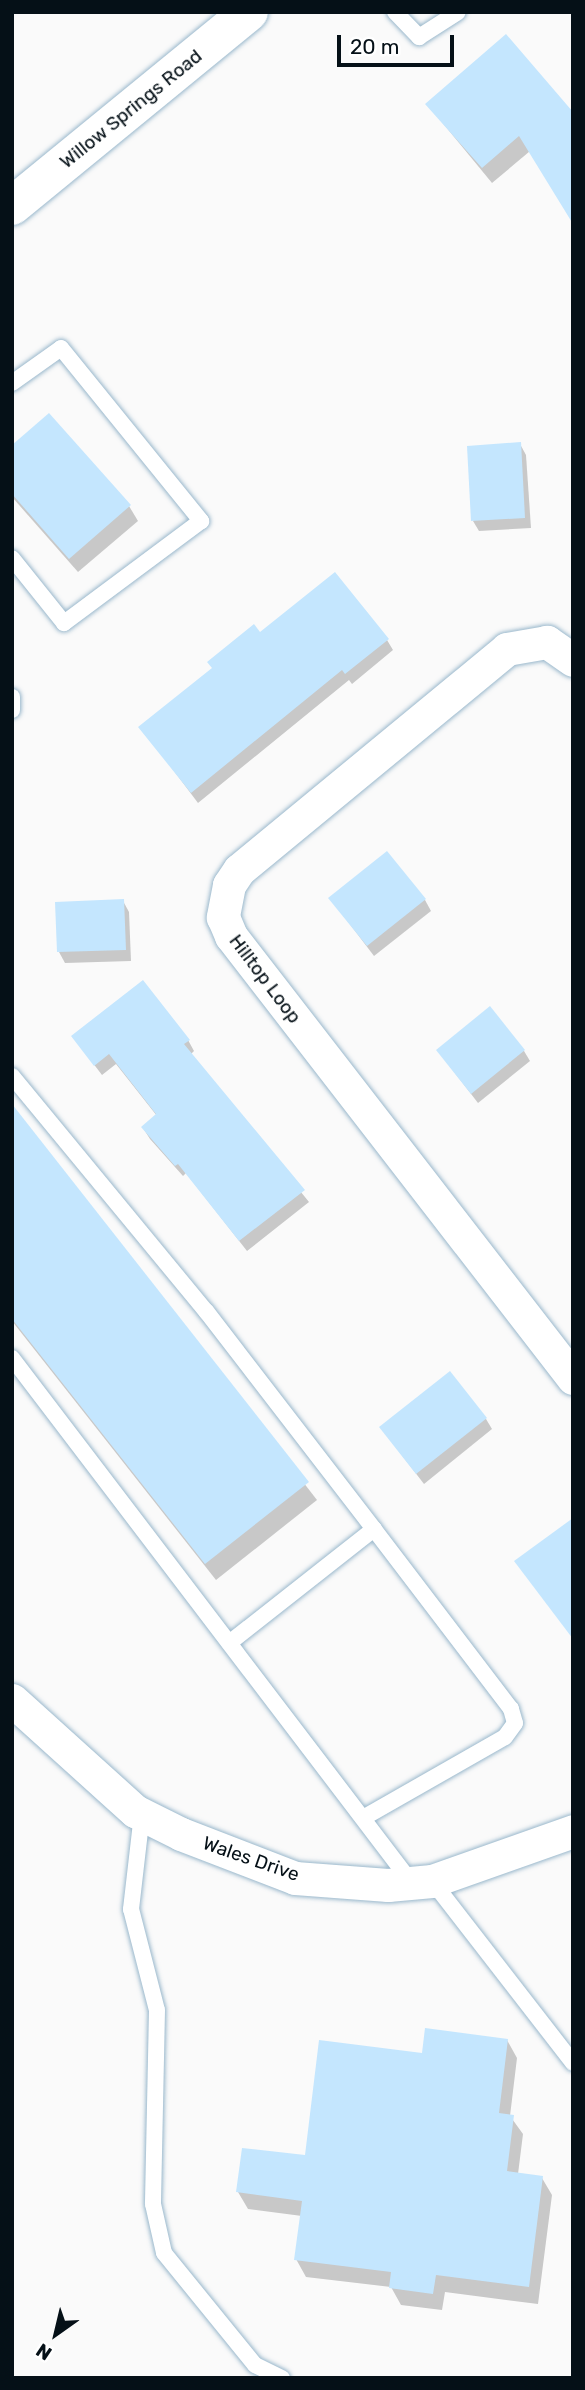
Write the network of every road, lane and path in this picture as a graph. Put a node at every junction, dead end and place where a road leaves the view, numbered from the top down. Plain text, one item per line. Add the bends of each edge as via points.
1 (249, 12) edge
2 (395, 12) edge
3 (458, 12) edge
4 (12, 206) edge
5 (12, 383) edge
6 (12, 558) edge
7 (573, 660) edge
8 (12, 697) edge
9 (12, 710) edge
10 (12, 1076) edge
11 (12, 1358) edge
12 (573, 1378) edge
13 (374, 1529) junction
14 (229, 1643) junction
15 (13, 1703) edge
16 (142, 1814) junction
17 (363, 1818) junction
18 (573, 1831) edge
19 (422, 1882) junction
20 (573, 2063) edge
21 (282, 2378) edge

1 - 4 street, Willow Springs Road
2 - 3 lane via 419,37
5 - 6 lane via 61,348 201,521 64,623
7 - 12 street, Hilltop Loop via 547,642 507,649 239,870 229,885 223,916 231,936
8 - 9 lane
10 - 13 lane via 206,1311
11 - 14 lane
13 - 14 lane
13 - 17 lane via 511,1709 515,1723 505,1737
14 - 17 lane
15 - 16 street, Wales Drive
16 - 19 street, Wales Drive via 295,1878
16 - 21 lane via 131,1909 157,2010 153,2204 164,2253 255,2365
17 - 19 lane
18 - 19 street, Wales Drive
19 - 20 lane

